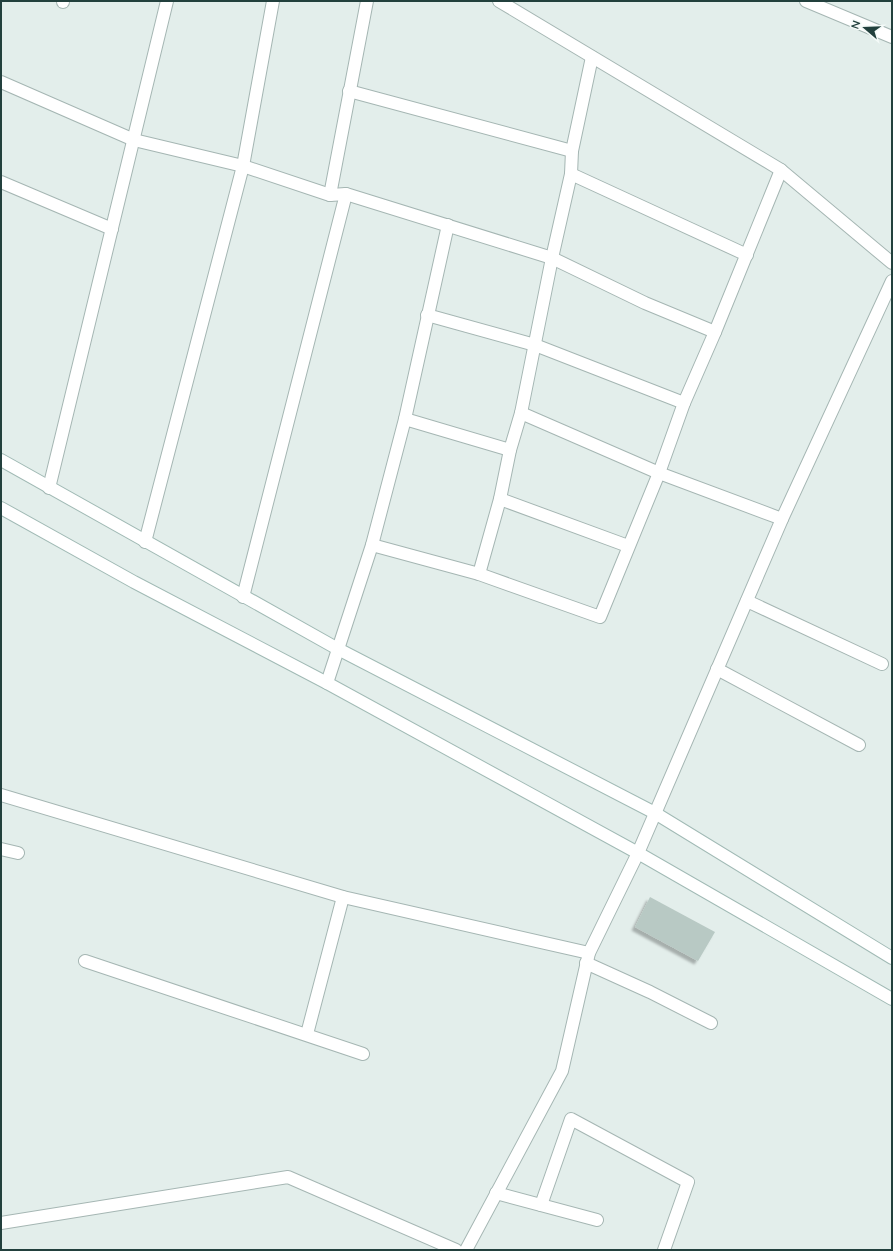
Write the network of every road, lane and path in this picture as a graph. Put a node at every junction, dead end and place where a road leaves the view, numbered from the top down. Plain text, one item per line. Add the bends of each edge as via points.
1 (167, 1) edge
2 (273, 1) edge
3 (368, 1) edge
4 (499, 1) edge
5 (806, 1) edge
6 (892, 37) edge
7 (592, 57) junction
8 (1, 82) edge
9 (349, 91) junction
10 (134, 140) junction
11 (572, 151) junction
12 (243, 166) junction
13 (781, 170) junction
14 (572, 174) junction
15 (1, 182) edge
16 (346, 194) junction
17 (330, 195) junction
18 (448, 225) junction
19 (112, 229) junction
20 (747, 255) junction
21 (552, 258) junction
22 (892, 263) edge
23 (892, 281) edge
24 (427, 316) junction
25 (715, 332) junction
26 (535, 345) junction
27 (684, 403) junction
28 (521, 413) junction
29 (404, 419) junction
30 (510, 450) junction
31 (1, 460) edge
32 (658, 473) junction
33 (49, 488) junction
34 (500, 499) junction
35 (1, 508) edge
36 (782, 518) junction
37 (144, 542) junction
38 (372, 545) junction
39 (628, 546) junction
40 (479, 574) junction
41 (242, 597) junction
42 (747, 601) junction
43 (338, 649) junction
44 (882, 664) dead end
45 (717, 670) junction
46 (327, 683) junction
47 (859, 745) dead end
48 (1, 795) edge
49 (655, 813) junction
50 (1, 849) edge
51 (18, 853) dead end
52 (638, 853) junction
53 (343, 897) junction
54 (588, 958) junction
55 (892, 958) edge
56 (85, 961) dead end
57 (892, 999) edge
58 (711, 1023) dead end
59 (307, 1034) junction
60 (363, 1054) dead end
61 (496, 1193) junction
62 (541, 1205) junction
63 (597, 1220) dead end
64 (1, 1223) edge
65 (456, 1250) edge
66 (466, 1250) edge
67 (664, 1250) edge

1 - 10 street
2 - 12 street
3 - 9 street
4 - 7 street
5 - 6 street
7 - 11 street
7 - 13 street
8 - 10 street
9 - 11 street
9 - 17 street
10 - 12 street
10 - 19 street
11 - 14 street
12 - 17 street
12 - 37 street
13 - 20 street
13 - 22 street
14 - 20 street
14 - 21 street
15 - 19 street
16 - 17 street
16 - 18 street
16 - 41 street
18 - 21 street
18 - 24 street
19 - 33 street
20 - 25 street
21 - 25 street via 645,303
21 - 26 street
23 - 36 street
24 - 26 street
24 - 29 street
25 - 27 street
26 - 27 street
26 - 28 street
27 - 32 street
28 - 30 street
28 - 32 street
29 - 30 street
29 - 38 street
30 - 34 street
31 - 33 street
32 - 36 street
32 - 39 street
33 - 37 street
34 - 39 street
34 - 40 street
35 - 46 street via 134,582
36 - 42 street
37 - 41 street
38 - 40 street
38 - 43 street
39 - 40 street via 600,617
41 - 43 street
42 - 44 street
42 - 45 street
43 - 46 street
43 - 49 street
45 - 47 street
45 - 49 street
46 - 52 street
48 - 53 street
49 - 52 street
49 - 55 street
50 - 51 street
52 - 54 street
52 - 57 street
53 - 54 street
53 - 59 street
54 - 58 street
54 - 61 street via 562,1071
56 - 59 street
59 - 60 street
61 - 62 street
61 - 66 street
62 - 63 street
62 - 67 street via 572,1119 688,1182
64 - 65 street via 288,1177

